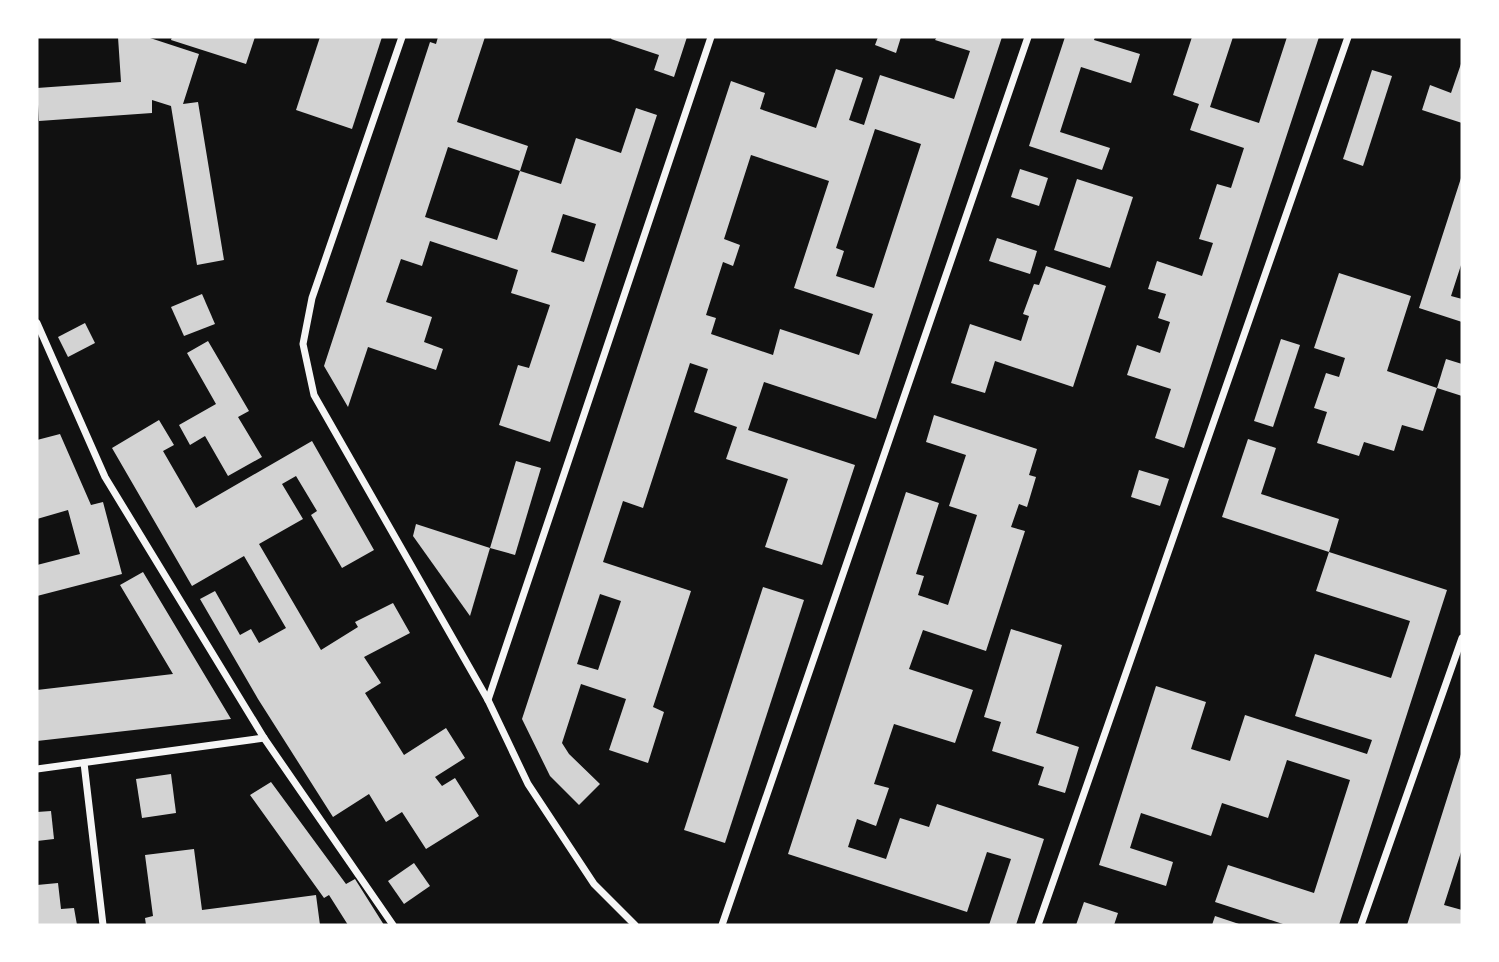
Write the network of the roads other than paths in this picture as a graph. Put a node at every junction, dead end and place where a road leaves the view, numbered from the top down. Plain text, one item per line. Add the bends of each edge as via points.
1 (402, 37) edge
2 (711, 37) edge
3 (1028, 37) edge
4 (1348, 37) edge
5 (37, 323) edge
6 (1462, 638) edge
7 (488, 700) junction
8 (264, 738) junction
9 (84, 763) junction
10 (37, 769) edge
11 (103, 925) edge
12 (393, 925) edge
13 (635, 925) edge
14 (722, 925) edge
15 (1038, 925) edge
16 (1361, 925) edge

1 - 7 street via 312,298 303,344 314,395
2 - 7 street
3 - 14 street
4 - 15 street
5 - 8 street via 105,477
6 - 16 street
7 - 13 street via 528,784 594,884
8 - 9 street
8 - 12 street
9 - 10 street
9 - 11 street

